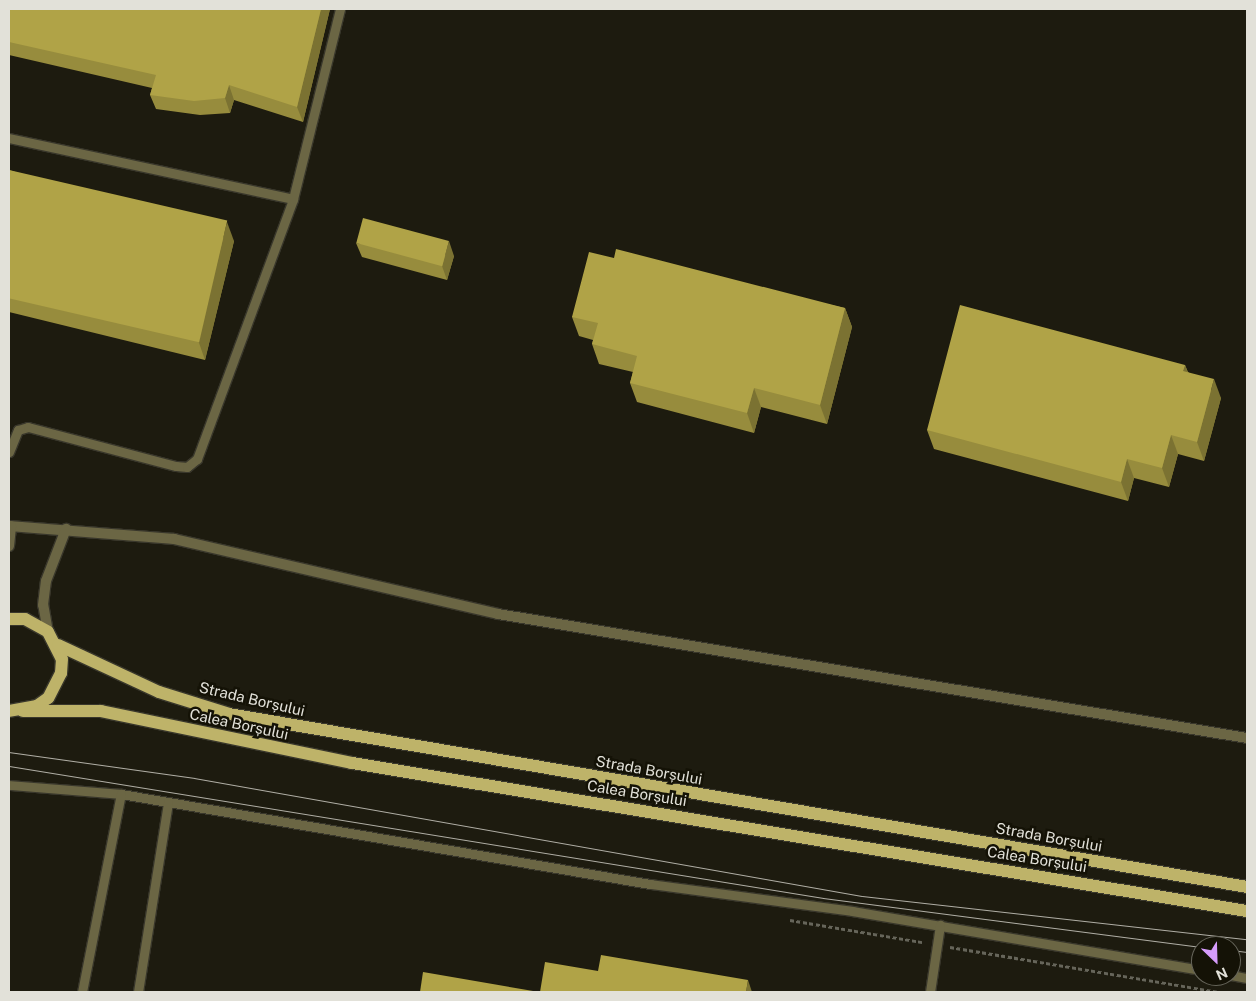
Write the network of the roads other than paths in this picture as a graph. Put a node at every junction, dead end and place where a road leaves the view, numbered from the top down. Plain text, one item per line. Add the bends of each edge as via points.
1 (340, 9) edge
2 (9, 138) edge
3 (293, 199) junction
4 (9, 452) edge
5 (10, 526) edge
6 (66, 528) junction
7 (9, 546) edge
8 (9, 619) edge
9 (48, 632) junction
10 (58, 645) junction
11 (23, 710) junction
12 (9, 711) edge
13 (1247, 738) edge
14 (9, 786) edge
15 (121, 794) junction
16 (168, 802) junction
17 (1247, 886) edge
18 (1247, 911) edge
19 (940, 925) junction
20 (1191, 968) edge
21 (82, 992) edge
22 (138, 992) edge
23 (930, 992) edge

1 - 3 lane
2 - 3 lane
3 - 4 lane via 197,459 187,467 176,466 28,428 18,430
5 - 6 street
5 - 7 street
6 - 9 street via 46,581 43,605
6 - 13 street via 174,539 498,614
8 - 9 main road via 25,619
9 - 10 main road
10 - 11 main road, Calea Borșului via 61,673 56,686 37,706
10 - 17 main road, Strada Borșului via 159,692 229,714
11 - 12 main road, Calea Borșului
11 - 18 main road, Calea Borșului via 101,711 352,763
14 - 15 lane
15 - 16 lane
15 - 21 lane
16 - 19 lane via 650,884
16 - 22 lane
19 - 20 lane
19 - 23 lane

